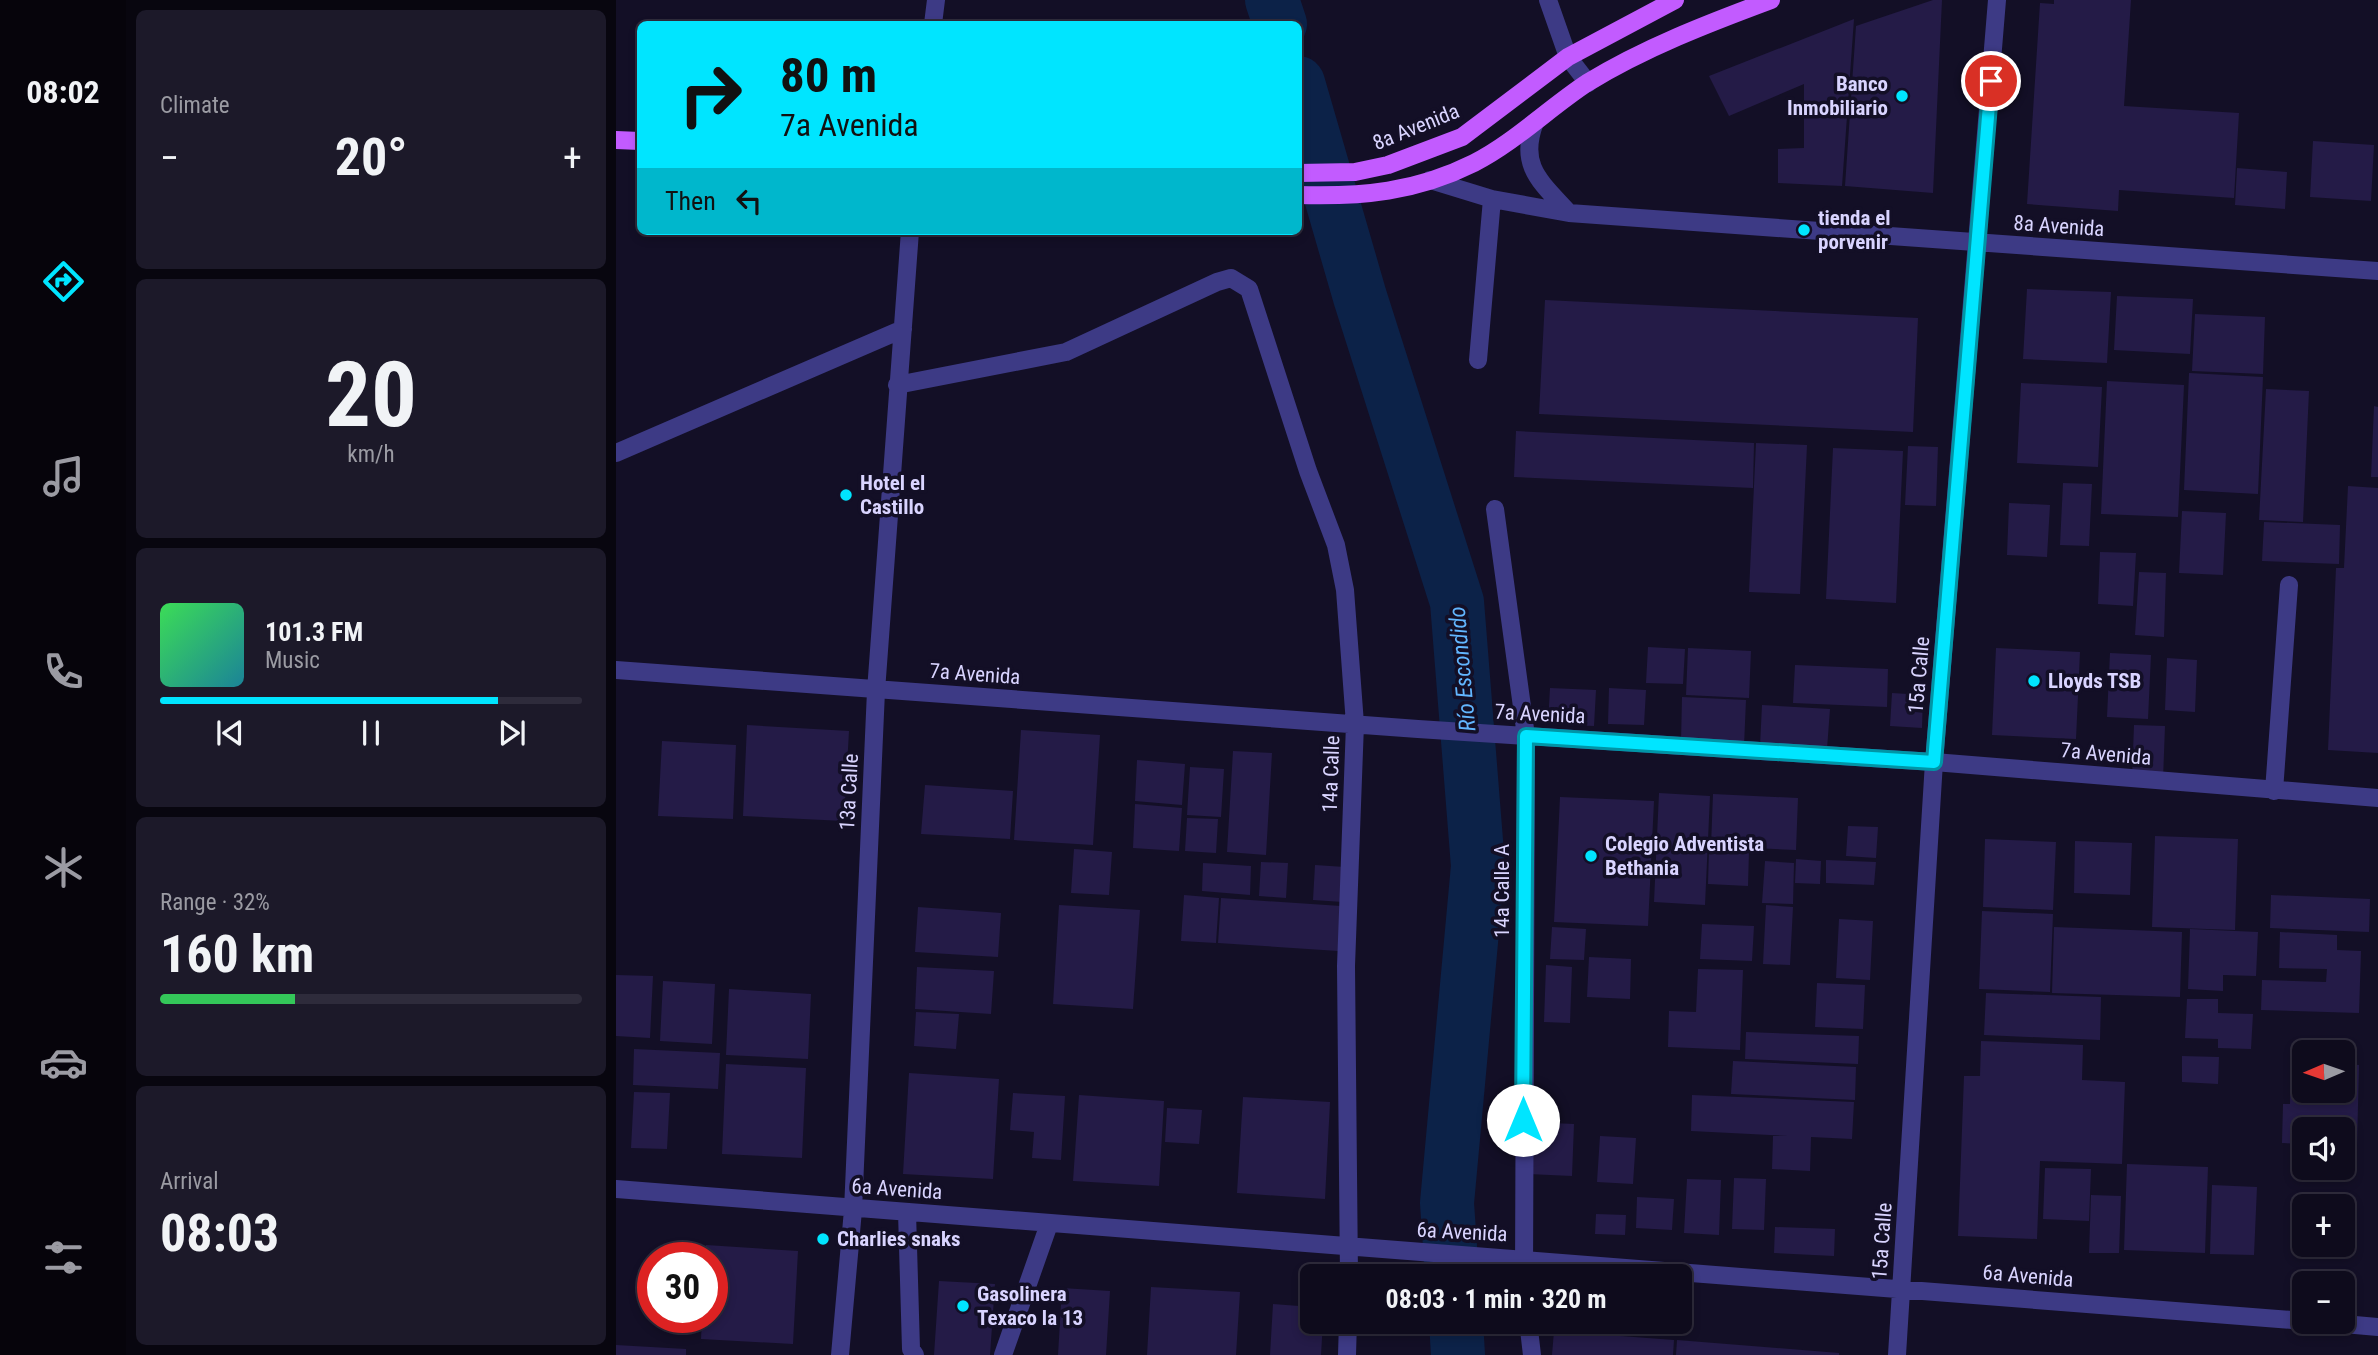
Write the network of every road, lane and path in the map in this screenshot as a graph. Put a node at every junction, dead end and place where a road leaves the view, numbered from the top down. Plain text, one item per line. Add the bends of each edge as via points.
1 (936, 0) edge
2 (1548, 0) edge
3 (1675, 0) edge
4 (1771, 0) edge
5 (1997, 0) edge
6 (933, 21) edge
7 (1568, 57) junction
8 (1588, 83) junction
9 (1535, 122) junction
10 (616, 140) edge
11 (637, 141) edge
12 (1302, 173) edge
13 (1430, 180) junction
14 (1302, 195) edge
15 (1492, 199) junction
16 (1569, 213) junction
17 (910, 235) edge
18 (1980, 244) junction
19 (2378, 271) edge
20 (903, 329) junction
21 (1478, 360) dead end
22 (897, 386) junction
23 (616, 453) edge
24 (1494, 509) dead end
25 (2289, 585) dead end
26 (616, 670) edge
27 (876, 691) junction
28 (1355, 724) junction
29 (1526, 736) junction
30 (1934, 762) junction
31 (2274, 791) junction
32 (2378, 798) edge
33 (616, 1189) edge
34 (853, 1210) junction
35 (907, 1212) junction
36 (1049, 1224) junction
37 (1350, 1248) junction
38 (1349, 1264) edge
39 (1520, 1264) edge
40 (1692, 1275) edge
41 (1902, 1288) junction
42 (2292, 1320) edge
43 (2355, 1325) edge
44 (2378, 1327) edge
45 (1348, 1334) edge
46 (1530, 1334) edge
47 (839, 1355) edge
48 (915, 1355) edge
49 (1003, 1355) edge
50 (1347, 1355) edge
51 (1532, 1355) edge
52 (1897, 1355) edge

1 - 6 street
2 - 7 street
3 - 7 main road, 8a Avenida
4 - 8 main road via 1693,29
5 - 18 street, 15a Calle
7 - 8 street
7 - 12 main road, 8a Avenida via 1462,137 1388,165 1355,172
8 - 9 main road
9 - 13 main road via 1474,163
9 - 16 street via 1527,142 1532,171
10 - 11 main road
13 - 14 main road via 1390,193
13 - 15 street, 8a Avenida
15 - 16 street, 8a Avenida
15 - 21 street
16 - 18 street, 8a Avenida
17 - 20 street, 13a Calle
18 - 19 street, 8a Avenida
18 - 30 street, 15a Calle
20 - 22 street, 13a Calle
20 - 23 street
22 - 27 street, 13a Calle
22 - 28 street, 14a Calle via 1066,352 1231,278 1249,289 1336,545 1345,590
24 - 29 street, 14a Calle A
25 - 31 street
26 - 27 street, 7a Avenida
27 - 28 street, 7a Avenida
27 - 34 street, 13a Calle
28 - 29 street, 7a Avenida
28 - 37 street, 14a Calle via 1346,966
29 - 30 street, 7a Avenida
29 - 39 street, 14a Calle A
30 - 31 street, 7a Avenida
30 - 41 street, 15a Calle
31 - 32 street, 7a Avenida
33 - 34 street, 6a Avenida
34 - 35 street, 6a Avenida
34 - 47 street, 13a Calle
35 - 36 street, 6a Avenida
35 - 48 street via 911,1349
36 - 37 street, 6a Avenida
36 - 49 street
37 - 38 street, 14a Calle
37 - 39 street, 6a Avenida
40 - 41 street, 6a Avenida
41 - 42 street, 6a Avenida
41 - 52 street, 15a Calle
43 - 44 street, 6a Avenida
45 - 50 street
46 - 51 street

